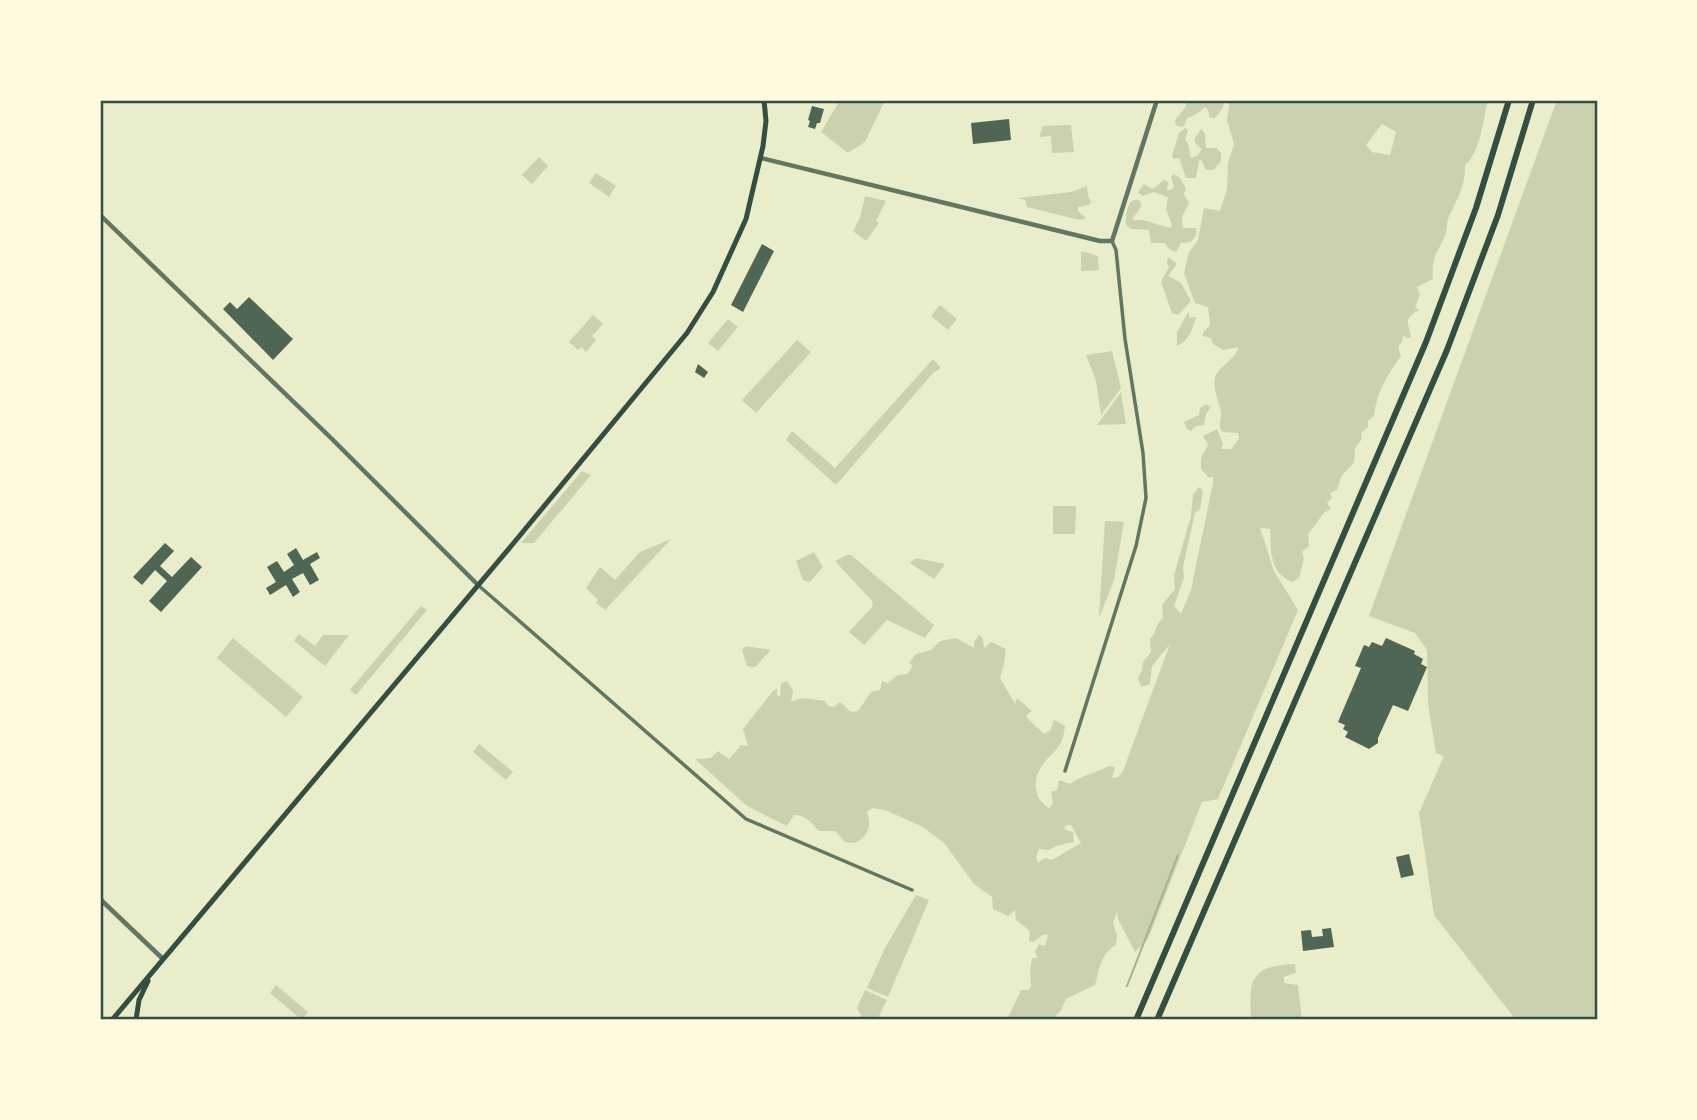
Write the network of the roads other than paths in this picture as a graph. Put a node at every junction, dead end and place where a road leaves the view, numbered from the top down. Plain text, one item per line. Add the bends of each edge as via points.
1 (764, 100) edge
2 (1157, 100) edge
3 (1509, 100) edge
4 (1533, 100) edge
5 (761, 159) junction
6 (100, 215) edge
7 (1112, 242) junction
8 (478, 585) junction
9 (1065, 771) dead end
10 (912, 890) dead end
11 (100, 899) edge
12 (163, 959) junction
13 (150, 975) junction
14 (112, 1020) edge
15 (136, 1020) edge
16 (1136, 1020) edge
17 (1157, 1020) edge

1 - 5 main road
2 - 7 street
3 - 16 highway via 1454,270
4 - 17 highway via 1475,278 1394,476
5 - 7 street
5 - 8 main road via 739,238 699,315
6 - 8 street
7 - 9 street via 1146,498 1136,546
8 - 10 street via 746,819
8 - 12 main road
11 - 12 street
12 - 13 main road
13 - 14 main road
13 - 15 main road

